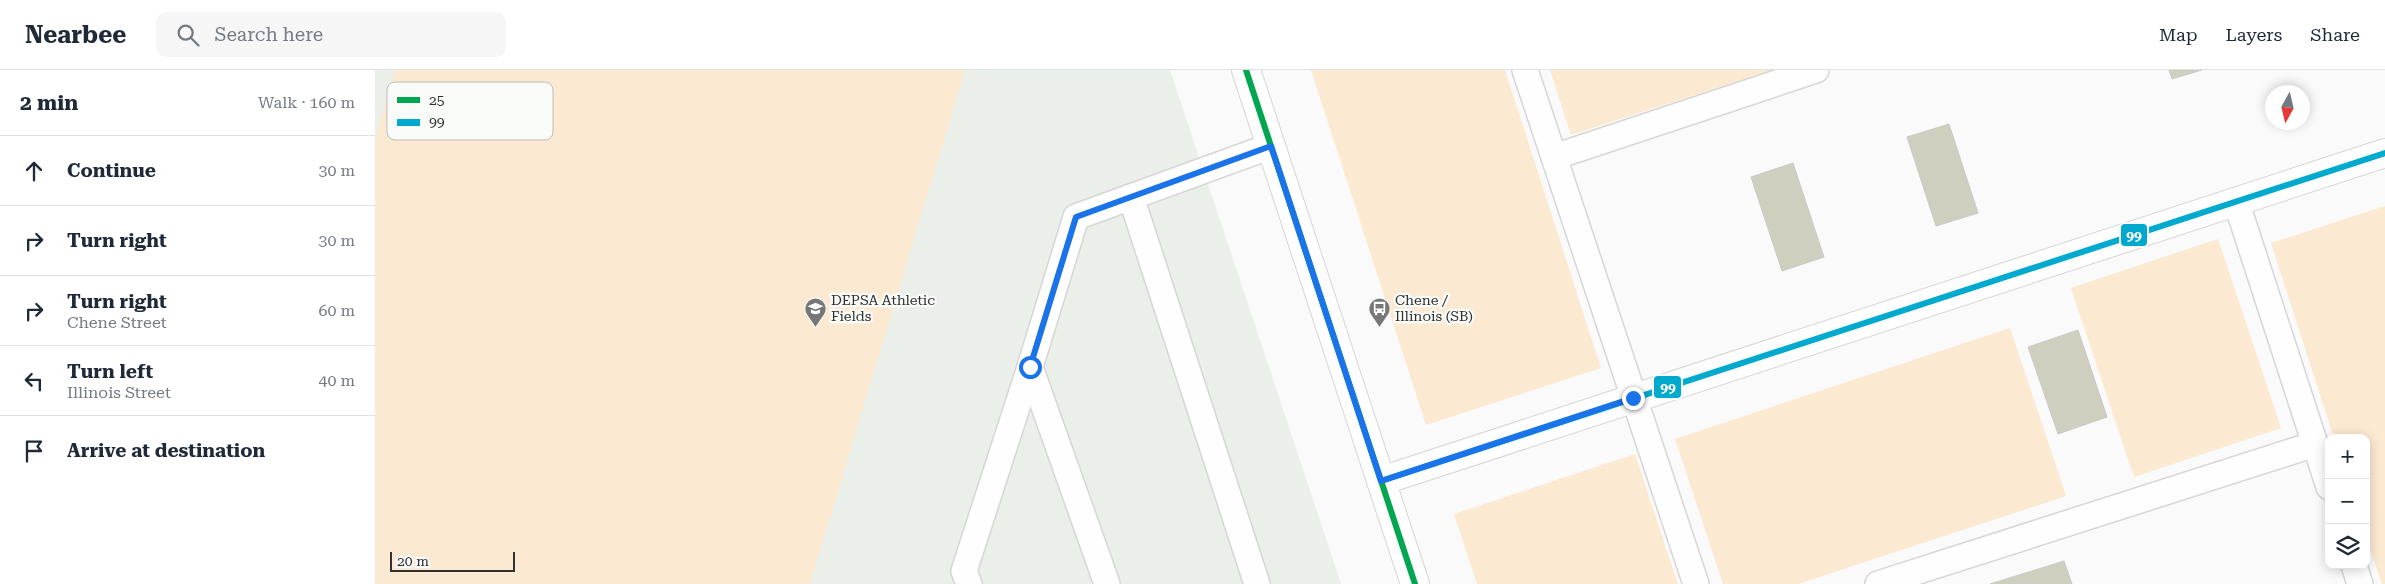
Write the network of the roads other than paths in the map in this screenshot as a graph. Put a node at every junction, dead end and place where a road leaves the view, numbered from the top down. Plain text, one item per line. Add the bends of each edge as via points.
1 (1246, 70) edge
2 (1525, 70) edge
3 (1816, 70) edge
4 (1271, 146) junction
5 (2385, 153) edge
6 (1554, 157) junction
7 (1131, 197) junction
8 (2236, 201) junction
9 (1030, 367) junction
10 (1633, 398) junction
11 (2315, 444) junction
12 (2326, 479) edge
13 (1381, 481) junction
14 (2355, 569) edge
15 (969, 584) edge
16 (1107, 584) edge
17 (1257, 584) edge
18 (1415, 584) edge
19 (1696, 584) edge
20 (1879, 584) edge
21 (2360, 584) edge

1 - 4 street
2 - 6 lane
3 - 6 lane
4 - 7 lane
4 - 13 street
5 - 8 street
6 - 10 lane
7 - 9 lane via 1076,217
7 - 17 lane
8 - 10 street
8 - 11 lane
9 - 15 lane via 964,571
9 - 16 lane
10 - 13 street
10 - 19 lane
11 - 12 lane
11 - 20 lane
13 - 18 street
14 - 21 lane

